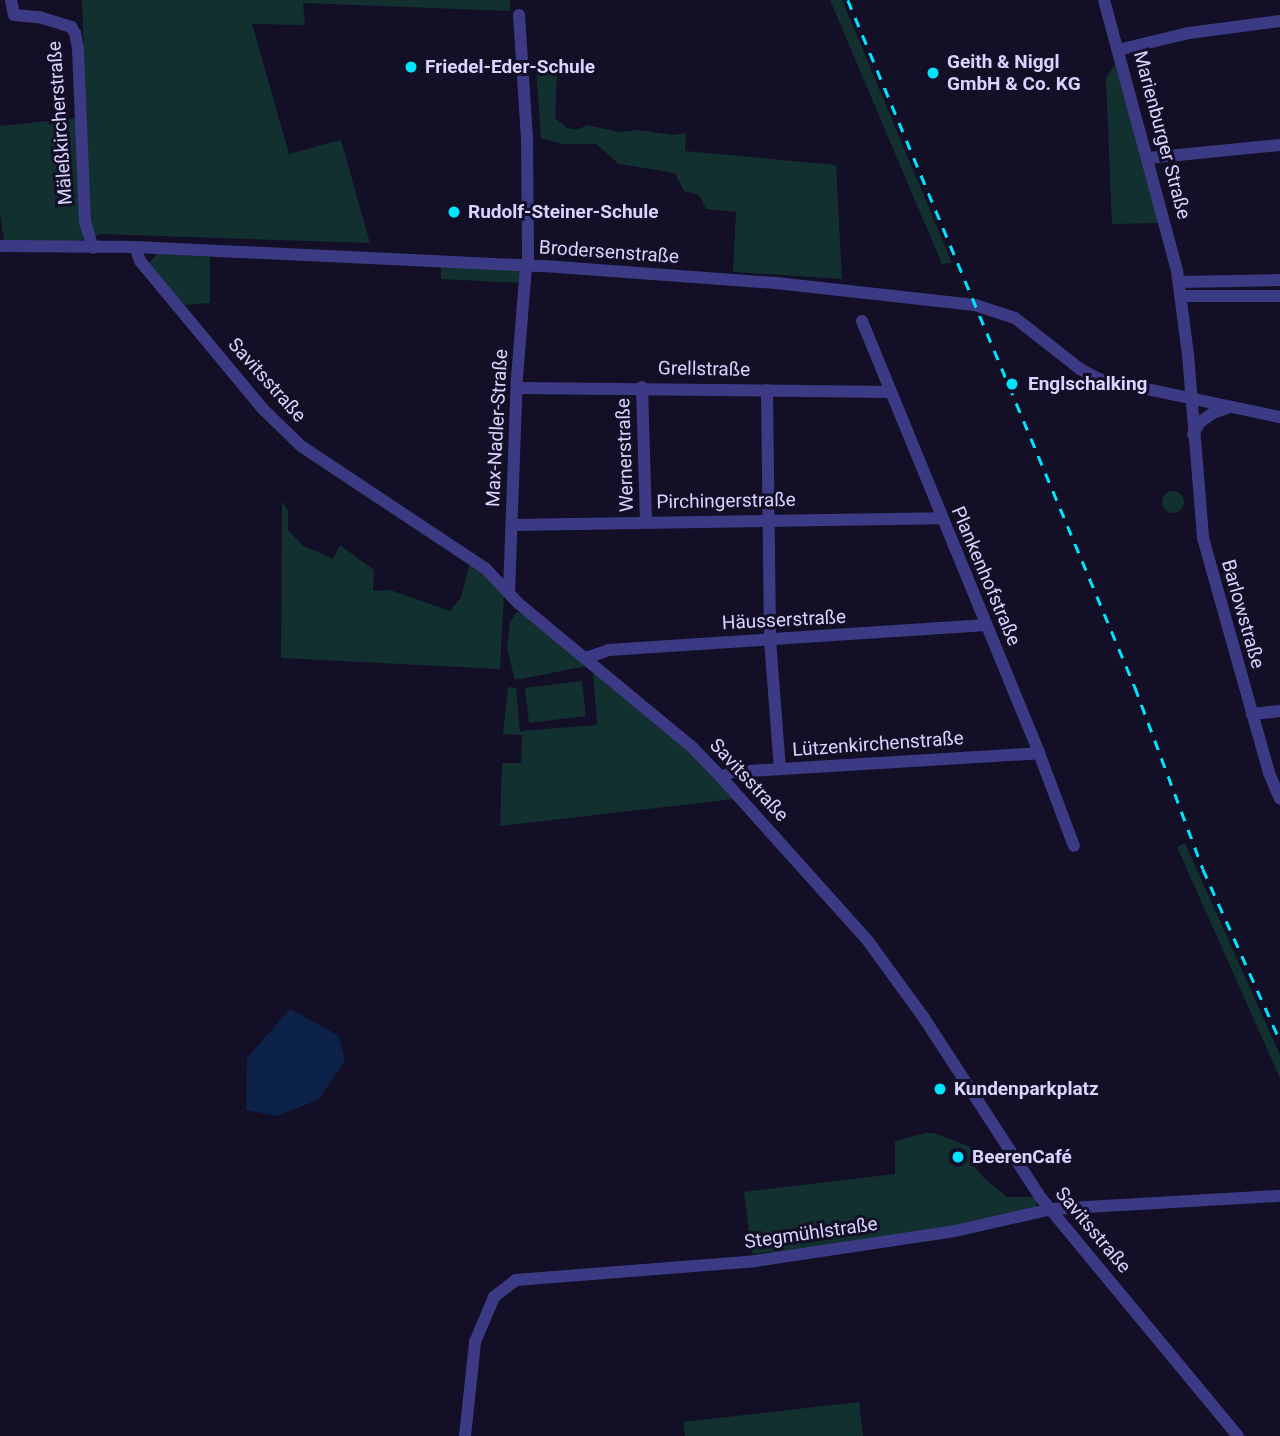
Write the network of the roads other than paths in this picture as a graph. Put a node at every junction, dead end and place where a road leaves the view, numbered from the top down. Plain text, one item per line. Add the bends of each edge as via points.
1 (11, 0) edge
2 (1104, 0) edge
3 (14, 15) junction
4 (519, 15) dead end
5 (0, 19) edge
6 (1280, 21) edge
7 (1118, 50) junction
8 (1280, 145) edge
9 (1148, 158) junction
10 (0, 246) edge
11 (135, 247) junction
12 (93, 248) junction
13 (527, 265) junction
14 (1280, 280) edge
15 (1179, 282) junction
16 (1180, 296) junction
17 (1280, 296) edge
18 (862, 321) dead end
19 (642, 387) junction
20 (517, 388) junction
21 (767, 390) junction
22 (890, 392) junction
23 (1190, 398) junction
24 (1228, 408) junction
25 (1280, 417) edge
26 (1193, 434) junction
27 (941, 518) junction
28 (770, 520) junction
29 (646, 522) junction
30 (512, 524) junction
31 (509, 592) junction
32 (986, 625) junction
33 (770, 640) junction
34 (586, 659) junction
35 (1280, 710) edge
36 (1252, 714) junction
37 (1039, 752) junction
38 (780, 769) junction
39 (721, 777) junction
40 (1280, 799) edge
41 (1074, 846) dead end
42 (1280, 1196) edge
43 (1052, 1209) junction
44 (465, 1436) edge
45 (1238, 1436) edge

1 - 3 street
2 - 7 street, Marienburger Straße
3 - 5 street
3 - 12 street, Mäleßkircherstraße via 39,17 71,27 75,33 85,222
4 - 13 street, Max-Nadler-Straße via 527,138
6 - 7 street via 1189,33
7 - 9 street, Marienburger Straße
8 - 9 street
9 - 15 street, Marienburger Straße
10 - 12 street, Brodersenstraße
11 - 12 street, Brodersenstraße
11 - 13 street, Brodersenstraße
11 - 31 street, Savitsstraße via 139,261 262,408 301,446 457,548
13 - 20 street, Max-Nadler-Straße
13 - 23 street, Brodersenstraße via 776,282 975,305 1015,318 1099,379
14 - 15 street
15 - 16 street, Barlowstraße
16 - 17 street
16 - 23 street, Barlowstraße
18 - 22 street, Plankenhofstraße
19 - 20 street, Grellstraße
19 - 21 street, Grellstraße
19 - 29 street, Wernerstraße
20 - 30 street, Max-Nadler-Straße
21 - 22 street, Grellstraße
21 - 28 street
22 - 27 street, Plankenhofstraße
23 - 24 street, Brodersenstraße
23 - 26 street, Barlowstraße
24 - 25 street, Brodersenstraße
24 - 26 street via 1200,422
26 - 36 street, Barlowstraße via 1203,538
27 - 28 street, Pirchingerstraße
27 - 32 street, Plankenhofstraße
28 - 29 street, Pirchingerstraße
28 - 33 street
29 - 30 street, Pirchingerstraße
30 - 31 street, Max-Nadler-Straße
31 - 34 street, Savitsstraße
32 - 33 street, Häusserstraße
32 - 37 street, Plankenhofstraße
33 - 34 street, Häusserstraße via 610,650
33 - 38 street
34 - 39 street, Savitsstraße via 692,747
35 - 36 street
36 - 40 street, Barlowstraße
37 - 38 street, Lützenkirchenstraße
37 - 41 street, Plankenhofstraße
38 - 39 street, Lützenkirchenstraße
39 - 43 street, Savitsstraße via 869,942
42 - 43 street, Stegmühlstraße
43 - 44 street, Stegmühlstraße via 955,1231 755,1261 516,1280 494,1297 475,1342
43 - 45 street, Savitsstraße

